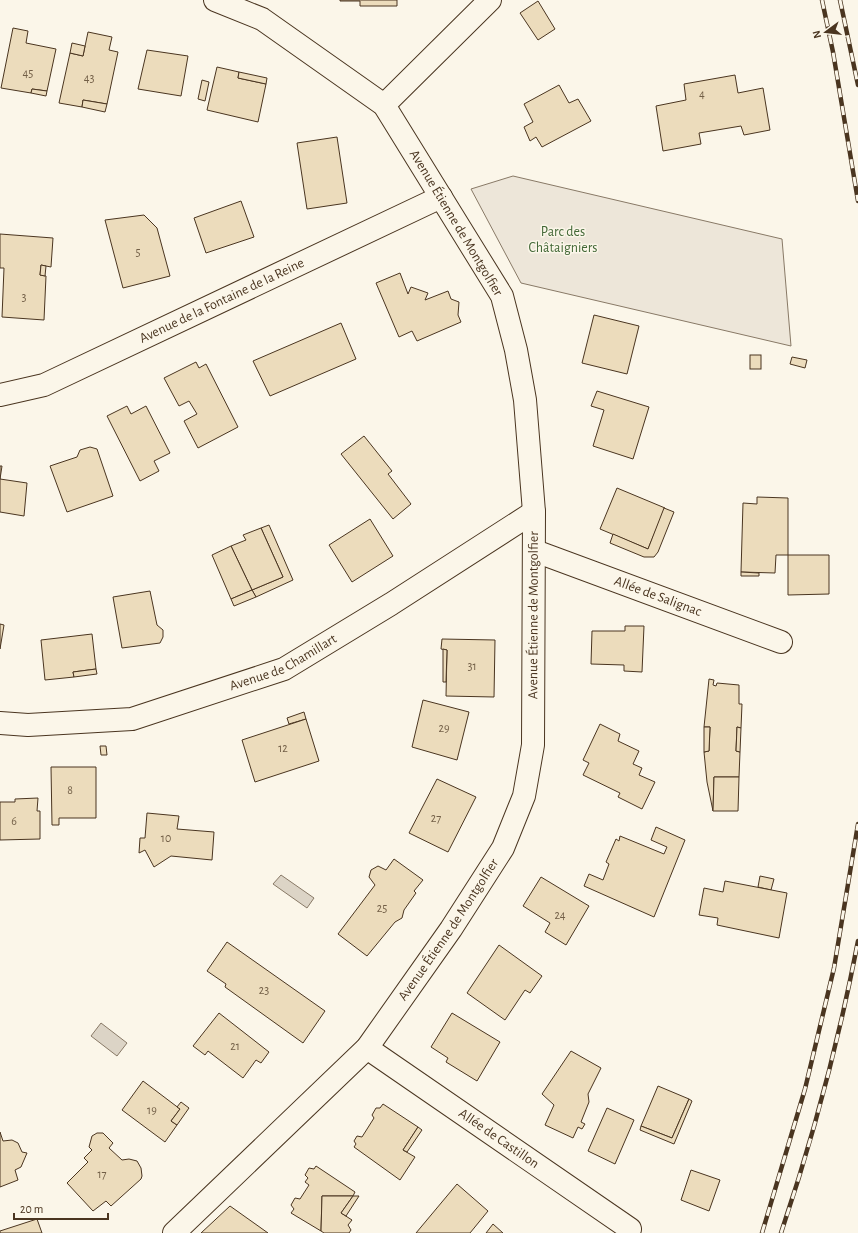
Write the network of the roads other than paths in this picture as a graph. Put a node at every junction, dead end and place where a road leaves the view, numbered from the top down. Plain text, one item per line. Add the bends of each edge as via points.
1 (215, 0) edge
2 (490, 0) edge
3 (384, 105) junction
4 (441, 197) junction
5 (0, 395) edge
6 (534, 512) junction
7 (535, 551) junction
8 (781, 642) dead end
9 (0, 723) edge
10 (367, 1048) junction
11 (630, 1229) dead end
12 (174, 1233) edge

1 - 3 street, Avenue Étienne de Montgolfier via 262,19
2 - 3 street
3 - 4 street, Avenue Étienne de Montgolfier
4 - 5 street, Avenue de la Fontaine de la Reine via 44,385
4 - 6 street, Avenue Étienne de Montgolfier via 502,296 516,350 525,400
6 - 7 street, Avenue Étienne de Montgolfier
6 - 9 street, Avenue de Chamillart via 284,670 132,719 28,725
7 - 8 street, Allée de Salignac
7 - 10 street, Avenue Étienne de Montgolfier via 533,745 524,796 503,848
10 - 11 street, Allée de Castillon
10 - 12 street, Avenue Étienne de Montgolfier

